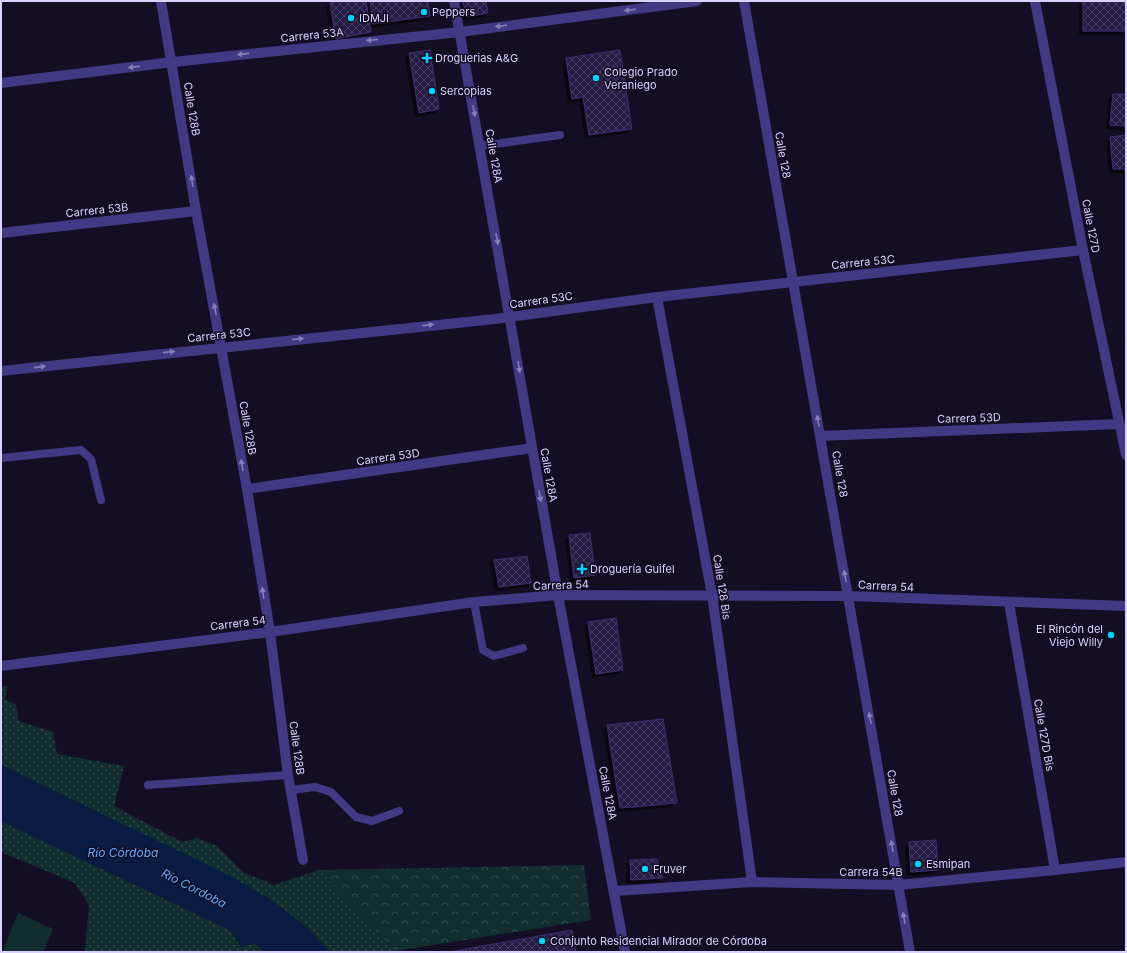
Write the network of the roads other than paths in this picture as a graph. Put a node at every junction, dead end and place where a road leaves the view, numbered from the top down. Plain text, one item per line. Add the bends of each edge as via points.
1 (161, 1) edge
2 (454, 1) edge
3 (697, 1) edge
4 (744, 1) edge
5 (1035, 1) edge
6 (460, 32) junction
7 (173, 62) junction
8 (1, 84) edge
9 (560, 135) dead end
10 (480, 146) junction
11 (196, 211) junction
12 (1, 233) edge
13 (1083, 250) junction
14 (793, 282) junction
15 (657, 297) junction
16 (510, 316) junction
17 (222, 346) junction
18 (1, 371) edge
19 (1119, 424) junction
20 (821, 436) junction
21 (532, 448) junction
22 (1126, 455) edge
23 (1, 458) edge
24 (247, 489) junction
25 (102, 500) dead end
26 (558, 595) junction
27 (712, 595) junction
28 (849, 596) junction
29 (474, 602) junction
30 (1009, 603) junction
31 (1126, 606) edge
32 (270, 632) junction
33 (523, 648) dead end
34 (1, 666) edge
35 (288, 775) junction
36 (148, 785) dead end
37 (291, 790) junction
38 (399, 811) dead end
39 (303, 860) dead end
40 (1126, 862) edge
41 (1055, 870) junction
42 (752, 882) junction
43 (899, 885) junction
44 (615, 891) junction
45 (625, 952) edge
46 (910, 952) edge

1 - 7 street, Calle 128B
2 - 6 street, Calle 128A
3 -> 6 street, Carrera 53A
4 - 14 street, Calle 128
5 - 13 street, Calle 127D
6 -> 7 street, Carrera 53A
6 -> 10 street, Calle 128A
7 -> 8 street, Carrera 53A
11 -> 7 street, Calle 128B
9 - 10 lane
10 -> 16 street, Calle 128A
11 - 12 street, Carrera 53B
17 -> 11 street, Calle 128B
13 - 14 street, Carrera 53C
13 - 19 street, Calle 127D
14 - 15 street, Carrera 53C
20 -> 14 street, Calle 128
15 - 16 street, Carrera 53C
15 - 27 street, Calle 128 Bis
17 -> 16 street, Carrera 53C
16 -> 21 street, Calle 128A
18 -> 17 street, Carrera 53C
24 -> 17 street, Calle 128B
19 - 20 street, Carrera 53D
19 - 22 street, Calle 127D
28 -> 20 street, Calle 128
21 - 24 street, Carrera 53D
21 -> 26 street, Calle 128A
23 - 25 lane via 81,450 92,459
32 -> 24 street, Calle 128B
26 - 27 street, Carrera 54
26 - 29 street, Carrera 54
26 - 44 street, Calle 128A
27 - 28 street, Carrera 54
27 - 42 street, Calle 128 Bis
28 - 30 street, Carrera 54
43 -> 28 street, Calle 128
29 - 32 street, Carrera 54
29 - 33 lane via 483,650 494,656
30 - 31 street, Carrera 54
30 - 41 street, Calle 127D Bis
32 - 34 street, Carrera 54
32 - 35 street, Calle 128B
35 - 36 lane
35 - 37 street, Calle 128B
37 - 38 lane via 315,787 331,792 356,817 372,821
37 - 39 street, Calle 128B
40 - 41 street, Carrera 54B
41 - 43 street, Carrera 54B
42 - 43 street, Carrera 54B
42 - 44 street, Carrera 54B
46 -> 43 street, Calle 128
44 - 45 street, Calle 128A

